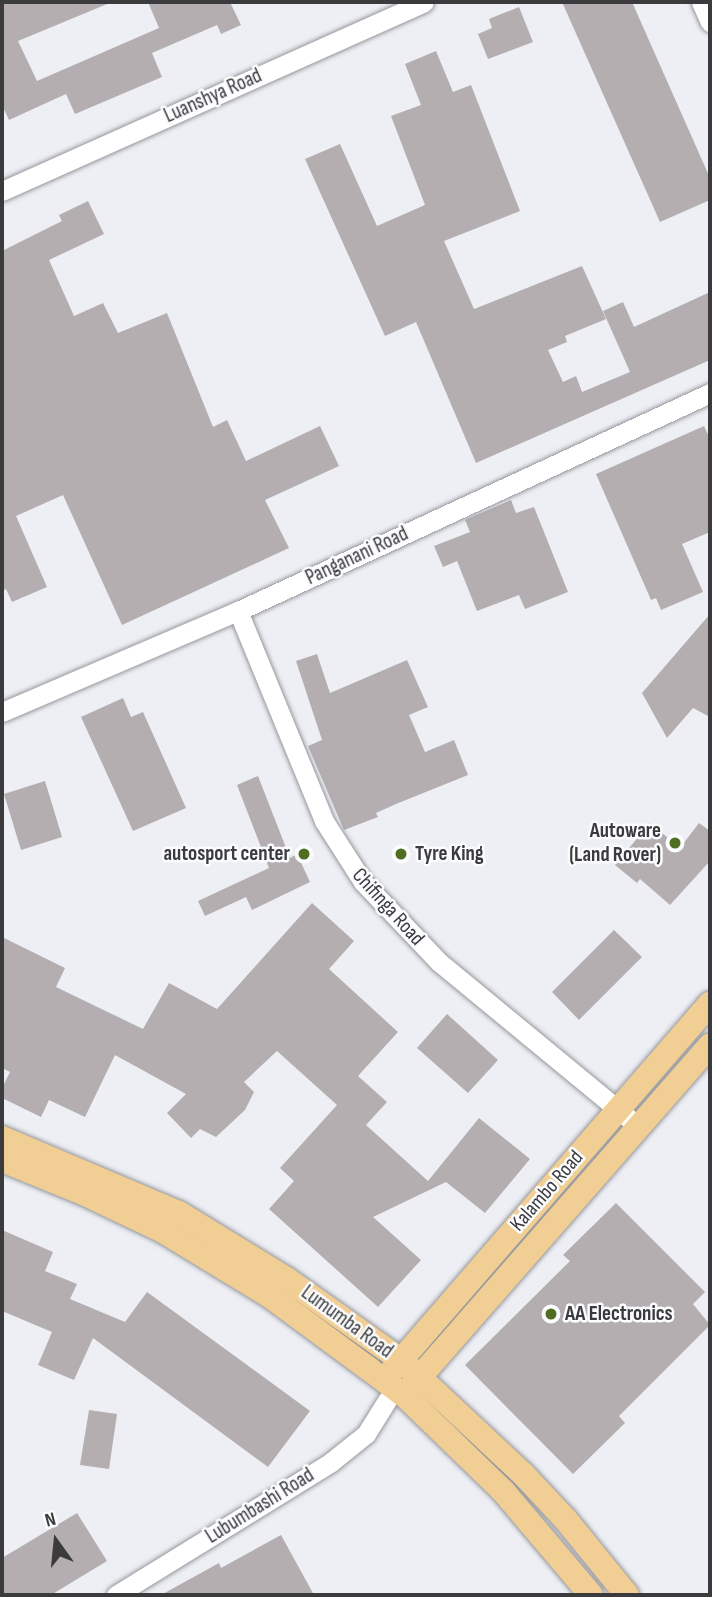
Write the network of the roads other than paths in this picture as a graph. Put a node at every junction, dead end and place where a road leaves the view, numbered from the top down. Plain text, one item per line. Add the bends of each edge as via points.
1 (424, 2) edge
2 (701, 2) edge
3 (710, 22) edge
4 (2, 191) edge
5 (710, 393) edge
6 (238, 611) junction
7 (2, 712) edge
8 (710, 1003) edge
9 (708, 1050) edge
10 (618, 1109) junction
11 (639, 1126) junction
12 (2, 1138) edge
13 (2, 1160) edge
14 (401, 1360) junction
15 (420, 1375) junction
16 (392, 1392) junction
17 (116, 1595) edge
18 (591, 1595) edge
19 (627, 1595) edge

1 - 4 street, Luanshya Road
2 - 3 street
5 - 6 street, Panganani Road
6 - 7 street, Panganani Road
6 - 10 street, Chifinga Road via 324,821 363,882 439,962
8 - 10 main road, Kalambo Road
9 - 11 main road, Kalambo Road
10 - 11 street, Chifinga Road
10 - 14 main road, Kalambo Road
11 - 15 main road, Kalambo Road
12 - 14 main road, Lumumba Road via 179,1213 288,1280
13 - 16 main road, Lumumba Road via 163,1231 270,1296
14 - 15 main road, Lumumba Road
14 - 16 main road, Kalambo Road
15 - 16 main road, Kalambo Road
15 - 19 main road, Lumumba Road via 540,1492
16 - 17 street, Lubumbashi Road via 366,1434 331,1462
16 - 18 main road, Lumumba Road via 503,1491

